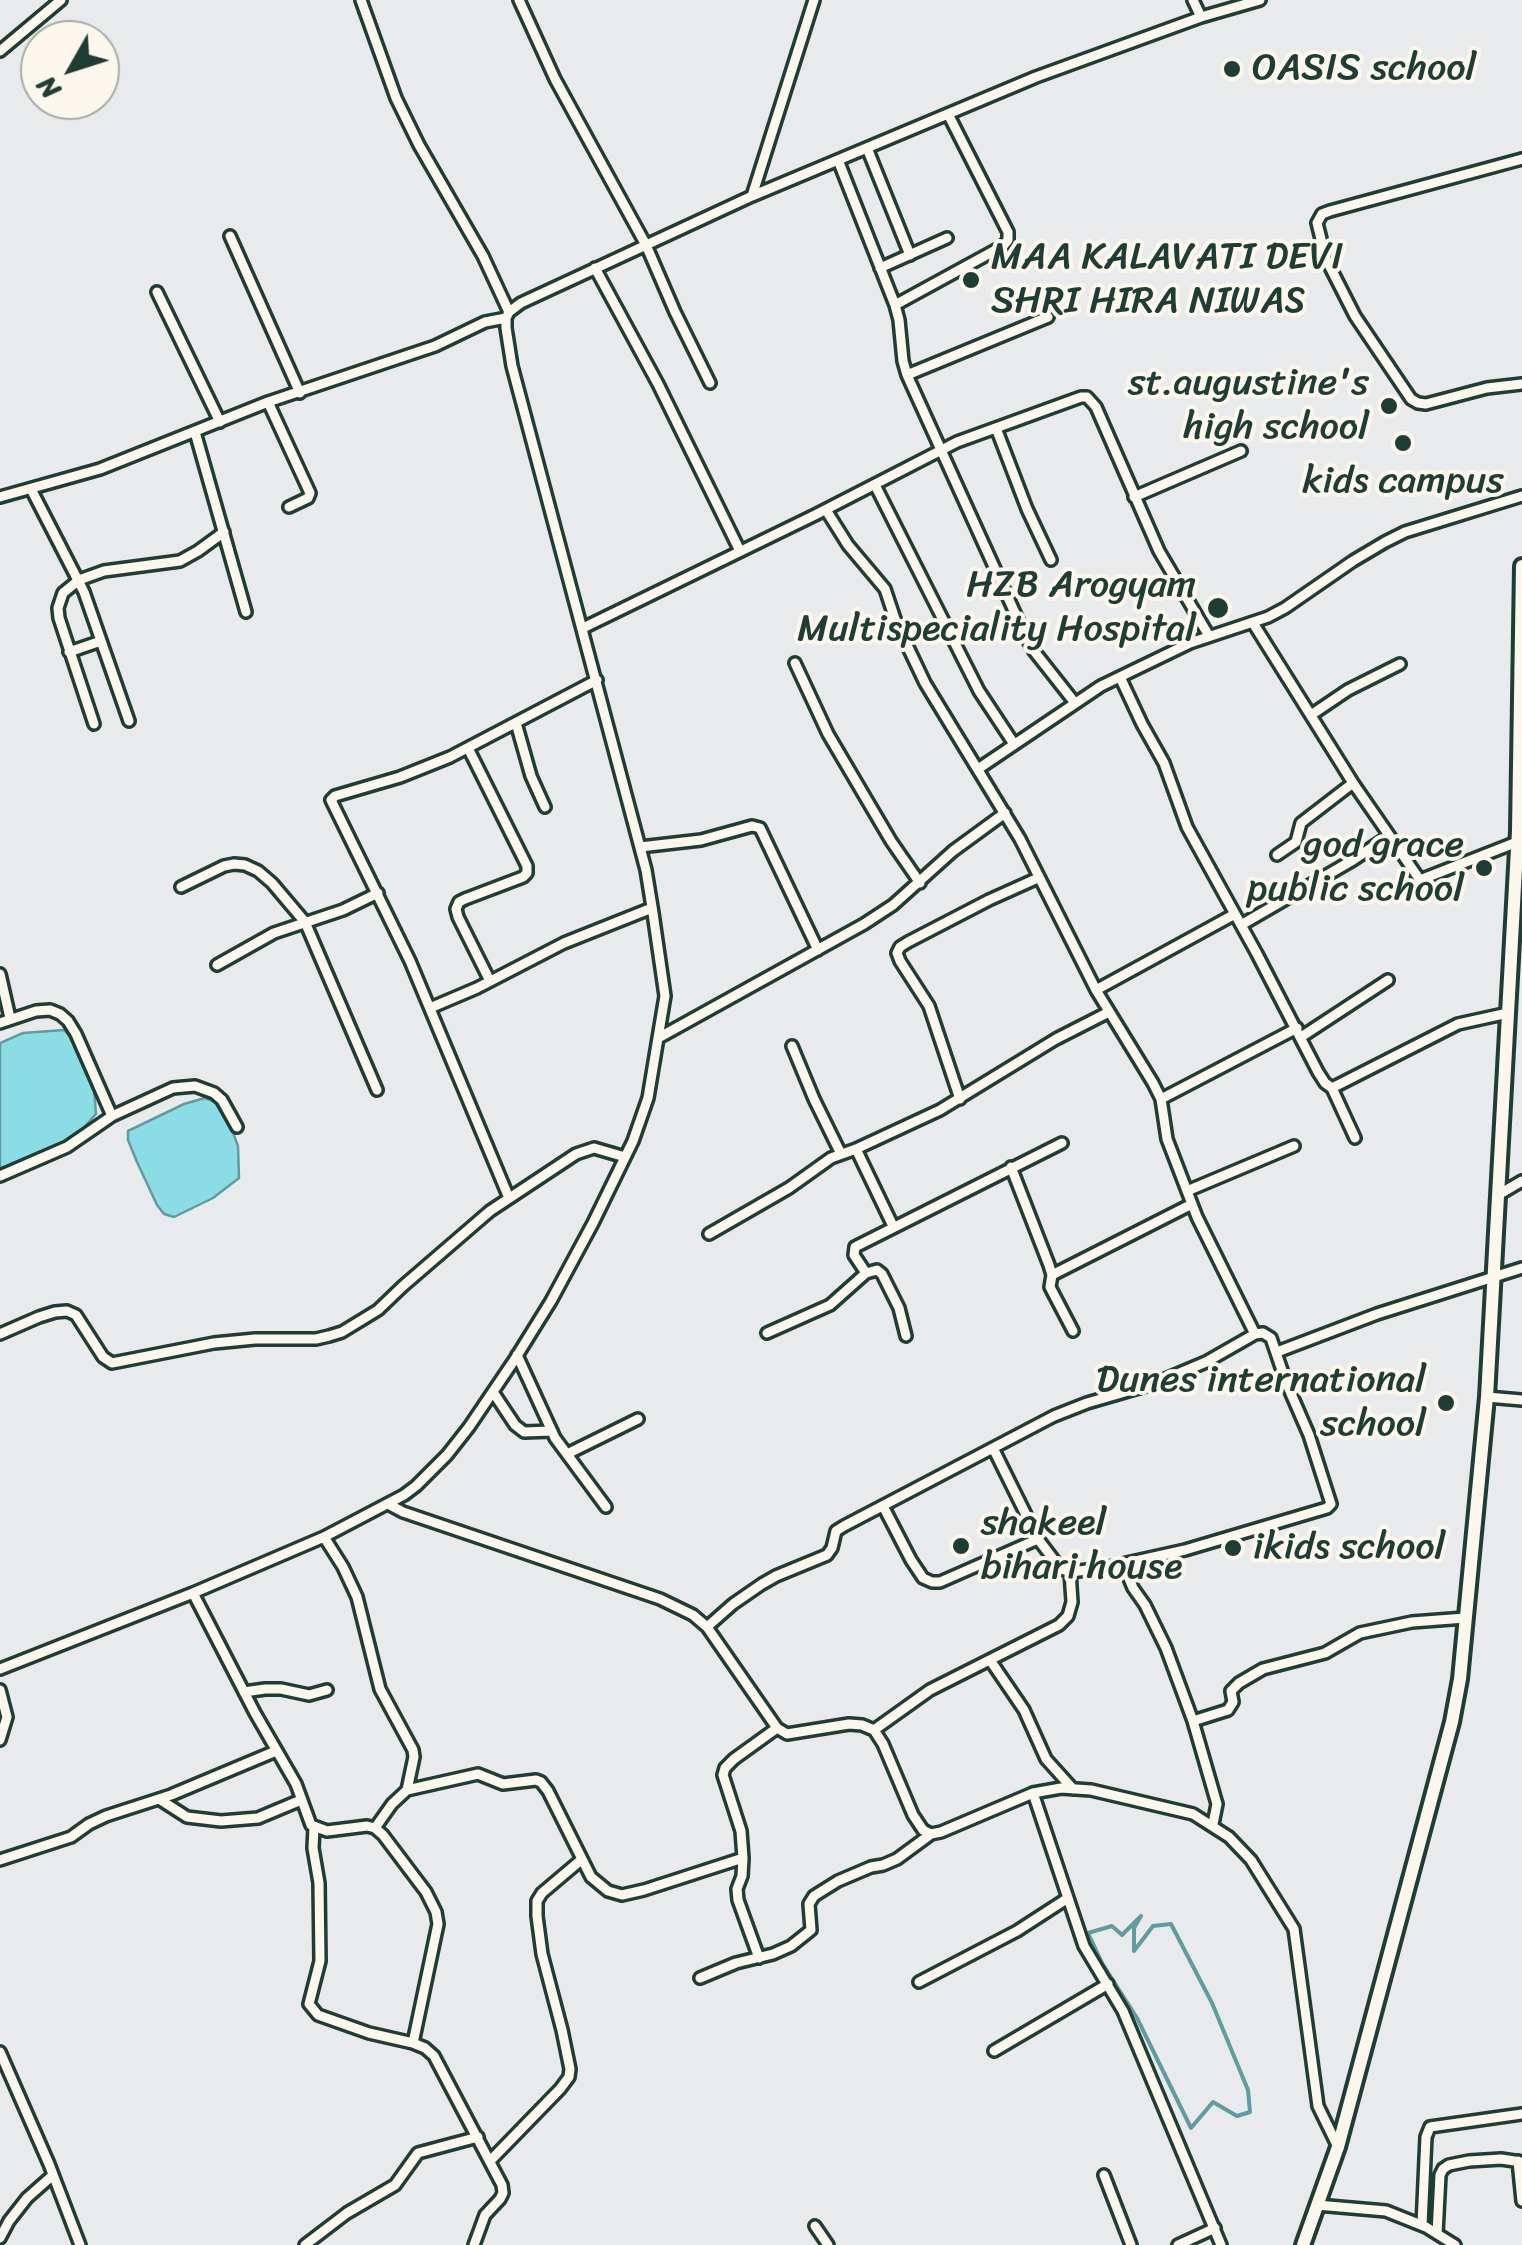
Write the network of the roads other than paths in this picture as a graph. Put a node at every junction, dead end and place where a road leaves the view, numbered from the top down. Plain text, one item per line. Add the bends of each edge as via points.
1 (60, 0) edge
2 (361, 0) edge
3 (519, 0) edge
4 (814, 0) edge
5 (1193, 0) edge
6 (1260, 0) edge
7 (1202, 18) junction
8 (0, 50) edge
9 (948, 114) junction
10 (867, 148) junction
11 (1522, 159) edge
12 (838, 160) junction
13 (752, 196) junction
14 (230, 236) dead end
15 (947, 238) dead end
16 (646, 245) junction
17 (910, 255) junction
18 (595, 268) junction
19 (880, 268) junction
20 (157, 292) dead end
21 (895, 305) junction
22 (507, 315) junction
23 (1048, 317) dead end
24 (907, 375) junction
25 (710, 382) dead end
26 (1522, 384) edge
27 (300, 392) junction
28 (268, 402) junction
29 (220, 422) junction
30 (996, 428) junction
31 (195, 432) junction
32 (942, 450) junction
33 (1241, 450) dead end
34 (875, 485) junction
35 (31, 489) junction
36 (1522, 496) edge
37 (0, 497) edge
38 (1134, 497) junction
39 (289, 507) dead end
40 (826, 510) junction
41 (224, 532) junction
42 (740, 551) junction
43 (1052, 560) dead end
44 (1522, 566) edge
45 (78, 580) junction
46 (246, 612) dead end
47 (1253, 623) junction
48 (583, 628) junction
49 (1209, 636) junction
50 (101, 641) junction
51 (70, 652) junction
52 (795, 663) dead end
53 (1400, 664) dead end
54 (1120, 677) junction
55 (597, 680) junction
56 (1074, 703) junction
57 (1311, 715) junction
58 (129, 721) dead end
59 (516, 723) junction
60 (94, 724) dead end
61 (1014, 744) junction
62 (468, 748) junction
63 (978, 769) junction
64 (1354, 783) junction
65 (545, 806) dead end
66 (1005, 814) junction
67 (1388, 836) junction
68 (1517, 842) junction
69 (640, 847) junction
70 (1278, 855) dead end
71 (1038, 878) junction
72 (920, 882) junction
73 (181, 887) dead end
74 (378, 892) junction
75 (652, 908) junction
76 (1236, 914) junction
77 (305, 922) junction
78 (1242, 925) junction
79 (818, 950) junction
80 (218, 965) dead end
81 (1516, 968) edge
82 (0, 974) edge
83 (1388, 980) dead end
84 (490, 981) junction
85 (1096, 990) junction
86 (430, 1008) junction
87 (1109, 1012) junction
88 (1508, 1013) junction
89 (5, 1021) edge
90 (1299, 1032) junction
91 (660, 1036) junction
92 (792, 1046) dead end
93 (1332, 1088) junction
94 (377, 1090) dead end
95 (1161, 1098) junction
96 (960, 1099) junction
97 (112, 1116) junction
98 (237, 1127) dead end
99 (1355, 1138) dead end
100 (1062, 1143) dead end
101 (1294, 1146) dead end
102 (856, 1150) junction
103 (841, 1154) junction
104 (625, 1158) junction
105 (1011, 1167) junction
106 (0, 1176) edge
107 (1522, 1181) edge
108 (1187, 1191) junction
109 (1498, 1195) junction
110 (509, 1198) junction
111 (1192, 1204) junction
112 (893, 1226) junction
113 (709, 1234) dead end
114 (1522, 1268) edge
115 (866, 1274) junction
116 (1052, 1276) junction
117 (1494, 1276) junction
118 (1072, 1332) dead end
119 (767, 1333) dead end
120 (0, 1334) edge
121 (1255, 1334) junction
122 (906, 1336) dead end
123 (1276, 1352) junction
124 (517, 1355) junction
125 (492, 1392) junction
126 (1487, 1397) junction
127 (1522, 1400) edge
128 (638, 1418) dead end
129 (552, 1431) junction
130 (993, 1448) junction
131 (567, 1454) junction
132 (388, 1504) junction
133 (883, 1506) junction
134 (606, 1507) dead end
135 (324, 1537) junction
136 (1038, 1539) junction
137 (1123, 1564) junction
138 (1070, 1572) junction
139 (193, 1594) junction
140 (1465, 1618) junction
141 (707, 1627) junction
142 (990, 1660) junction
143 (0, 1669) edge
144 (0, 1690) edge
145 (327, 1690) dead end
146 (244, 1692) junction
147 (1193, 1721) junction
148 (776, 1728) junction
149 (874, 1730) junction
150 (0, 1740) edge
151 (276, 1751) junction
152 (1073, 1789) junction
153 (407, 1790) junction
154 (1033, 1793) junction
155 (160, 1799) junction
156 (302, 1800) junction
157 (1213, 1824) junction
158 (314, 1828) junction
159 (375, 1828) junction
160 (931, 1834) junction
161 (744, 1858) junction
162 (0, 1860) edge
163 (582, 1860) junction
164 (1068, 1898) junction
165 (758, 1958) junction
166 (700, 1978) dead end
167 (919, 1982) dead end
168 (1108, 1984) junction
169 (413, 2043) junction
170 (994, 2051) dead end
171 (0, 2052) edge
172 (1522, 2114) edge
173 (478, 2137) junction
174 (1338, 2146) junction
175 (490, 2161) junction
176 (1520, 2162) edge
177 (53, 2175) junction
178 (1104, 2175) dead end
179 (1522, 2201) edge
180 (1317, 2205) junction
181 (1422, 2225) junction
182 (816, 2226) dead end
183 (1215, 2228) junction
184 (1438, 2234) junction
185 (0, 2238) edge
186 (80, 2245) edge
187 (305, 2245) edge
188 (474, 2245) edge
189 (828, 2245) edge
190 (1131, 2245) edge
191 (1178, 2245) edge
192 (1221, 2245) edge
193 (1304, 2245) edge
194 (1455, 2245) edge

1 - 8 street
2 - 22 street via 396,98
3 - 16 street
4 - 13 street
5 - 7 street
6 - 7 street
7 - 9 street
9 - 10 street
9 - 21 street via 1008,240
10 - 12 street
10 - 17 street
11 - 26 street via 1330,211 1317,223 1354,316 1412,399 1426,404
12 - 13 street
12 - 19 street
13 - 16 street
14 - 27 street
15 - 17 street
16 - 18 street
16 - 25 street
17 - 19 street
18 - 22 street
18 - 42 street
19 - 21 street
20 - 29 street
21 - 24 street
22 - 27 street
22 - 48 street via 512,366
23 - 24 street
24 - 32 street
27 - 28 street
28 - 29 street
28 - 39 street via 310,493
29 - 31 street
30 - 32 street
30 - 38 street via 1087,397
30 - 43 street
31 - 35 street
31 - 41 street
32 - 34 street
32 - 56 street via 1024,635
33 - 38 street
34 - 40 street
34 - 61 street via 979,691
35 - 37 street
35 - 45 street
36 - 47 street via 1406,532
38 - 49 street
40 - 42 street
40 - 63 street via 885,589 913,660
41 - 45 street via 180,560
41 - 46 street
42 - 48 street
44 - 68 main road
45 - 50 street
45 - 51 street via 58,608
47 - 49 street
47 - 57 street
48 - 55 street
49 - 54 street
50 - 51 street
50 - 58 street
51 - 60 street
52 - 72 street via 828,734
53 - 57 street
54 - 56 street
54 - 76 street via 1164,763 1187,827
55 - 59 street
55 - 69 street
56 - 61 street
57 - 64 street
59 - 62 street
59 - 65 street
61 - 63 street
62 - 74 street via 334,796 333,808
62 - 84 street via 527,866 523,876 456,909
63 - 66 street
64 - 67 street
64 - 70 street via 1302,823 1296,842
66 - 71 street
66 - 72 street
67 - 68 street via 1420,880
67 - 78 street
68 - 81 main road
69 - 75 street
69 - 79 street via 760,828
71 - 85 street
71 - 96 street via 897,953 929,1006
72 - 79 street
73 - 77 street via 224,866 245,865
74 - 77 street
74 - 86 street
75 - 84 street
75 - 91 street via 665,996
76 - 78 street
76 - 85 street
77 - 80 street
77 - 94 street
78 - 90 street
79 - 91 street
81 - 88 main road
82 - 89 street
83 - 90 street
84 - 86 street
85 - 87 street
86 - 110 street
87 - 95 street
87 - 96 street
88 - 93 street via 1458,1024
88 - 109 main road
89 - 97 street via 50,1010 68,1021
90 - 93 street
90 - 95 street
91 - 104 street via 648,1098
92 - 103 street
93 - 99 street
95 - 108 street via 1166,1139
96 - 102 street
97 - 98 street via 173,1088 195,1086 222,1100
97 - 106 street via 67,1148
100 - 105 street
101 - 108 street
102 - 103 street
102 - 112 street
103 - 113 street
104 - 110 street via 584,1150
104 - 124 street
105 - 112 street
105 - 116 street
107 - 109 street
108 - 111 street
109 - 117 main road
110 - 120 street via 378,1310 329,1336 214,1343 112,1363 68,1311
111 - 116 street
111 - 121 street
112 - 115 street via 854,1249
114 - 117 street
115 - 119 street via 830,1304
115 - 122 street via 882,1274
116 - 118 street via 1050,1287
117 - 123 street
117 - 126 main road
121 - 123 street via 1268,1334
121 - 130 street via 1156,1384 1054,1416
123 - 137 street via 1331,1504
124 - 125 street
124 - 129 street
125 - 129 street via 524,1432
125 - 132 street via 447,1455
126 - 127 street
126 - 140 main road
128 - 131 street
129 - 131 street
130 - 133 street
130 - 136 street
131 - 134 street
132 - 135 street
132 - 141 street via 660,1599
133 - 136 street via 911,1560 932,1582
133 - 141 street via 836,1531 827,1555 762,1584
135 - 139 street
135 - 153 street via 357,1597 380,1689 413,1750
136 - 138 street
137 - 138 street
137 - 147 street via 1166,1648
138 - 142 street via 1072,1602 1059,1626
139 - 143 street
139 - 146 street
140 - 147 street via 1360,1633 1325,1653 1262,1669 1234,1687 1228,1710
140 - 174 main road via 1452,1722
141 - 148 street
142 - 149 street via 930,1690
142 - 152 street via 1046,1759
144 - 150 street via 7,1717
145 - 146 street
146 - 151 street
147 - 157 street via 1217,1804
148 - 149 street via 786,1734 849,1724
148 - 161 street via 723,1775
149 - 160 street via 913,1815
151 - 155 street
151 - 156 street
152 - 154 street
152 - 157 street via 1194,1814
153 - 159 street
153 - 163 street via 478,1774 503,1784 542,1782
154 - 160 street
154 - 164 street
155 - 156 street via 186,1817 221,1821 258,1818
155 - 162 street
156 - 158 street
157 - 174 street via 1251,1860 1294,1929 1318,2106
158 - 159 street
158 - 169 street via 320,1960 309,2004 328,2019
159 - 169 street via 436,1912
160 - 165 street via 896,1859 814,1896 808,1934
161 - 163 street via 622,1895 601,1888
161 - 165 street via 738,1900
163 - 175 street via 542,1892 536,1916 569,2076
164 - 167 street
164 - 168 street via 1084,1946
165 - 166 street
168 - 170 street
168 - 183 street
169 - 173 street via 434,2056
171 - 177 street
172 - 181 street via 1430,2127
173 - 175 street
173 - 187 street via 418,2153 395,2185
174 - 180 main road
175 - 188 street via 503,2193
176 - 179 street
176 - 184 street via 1469,2161 1443,2169
177 - 185 street via 27,2198
177 - 186 street
178 - 190 street
180 - 181 street via 1386,2211
180 - 193 main road
181 - 184 street
182 - 189 street
183 - 191 street
183 - 192 street
184 - 194 street

